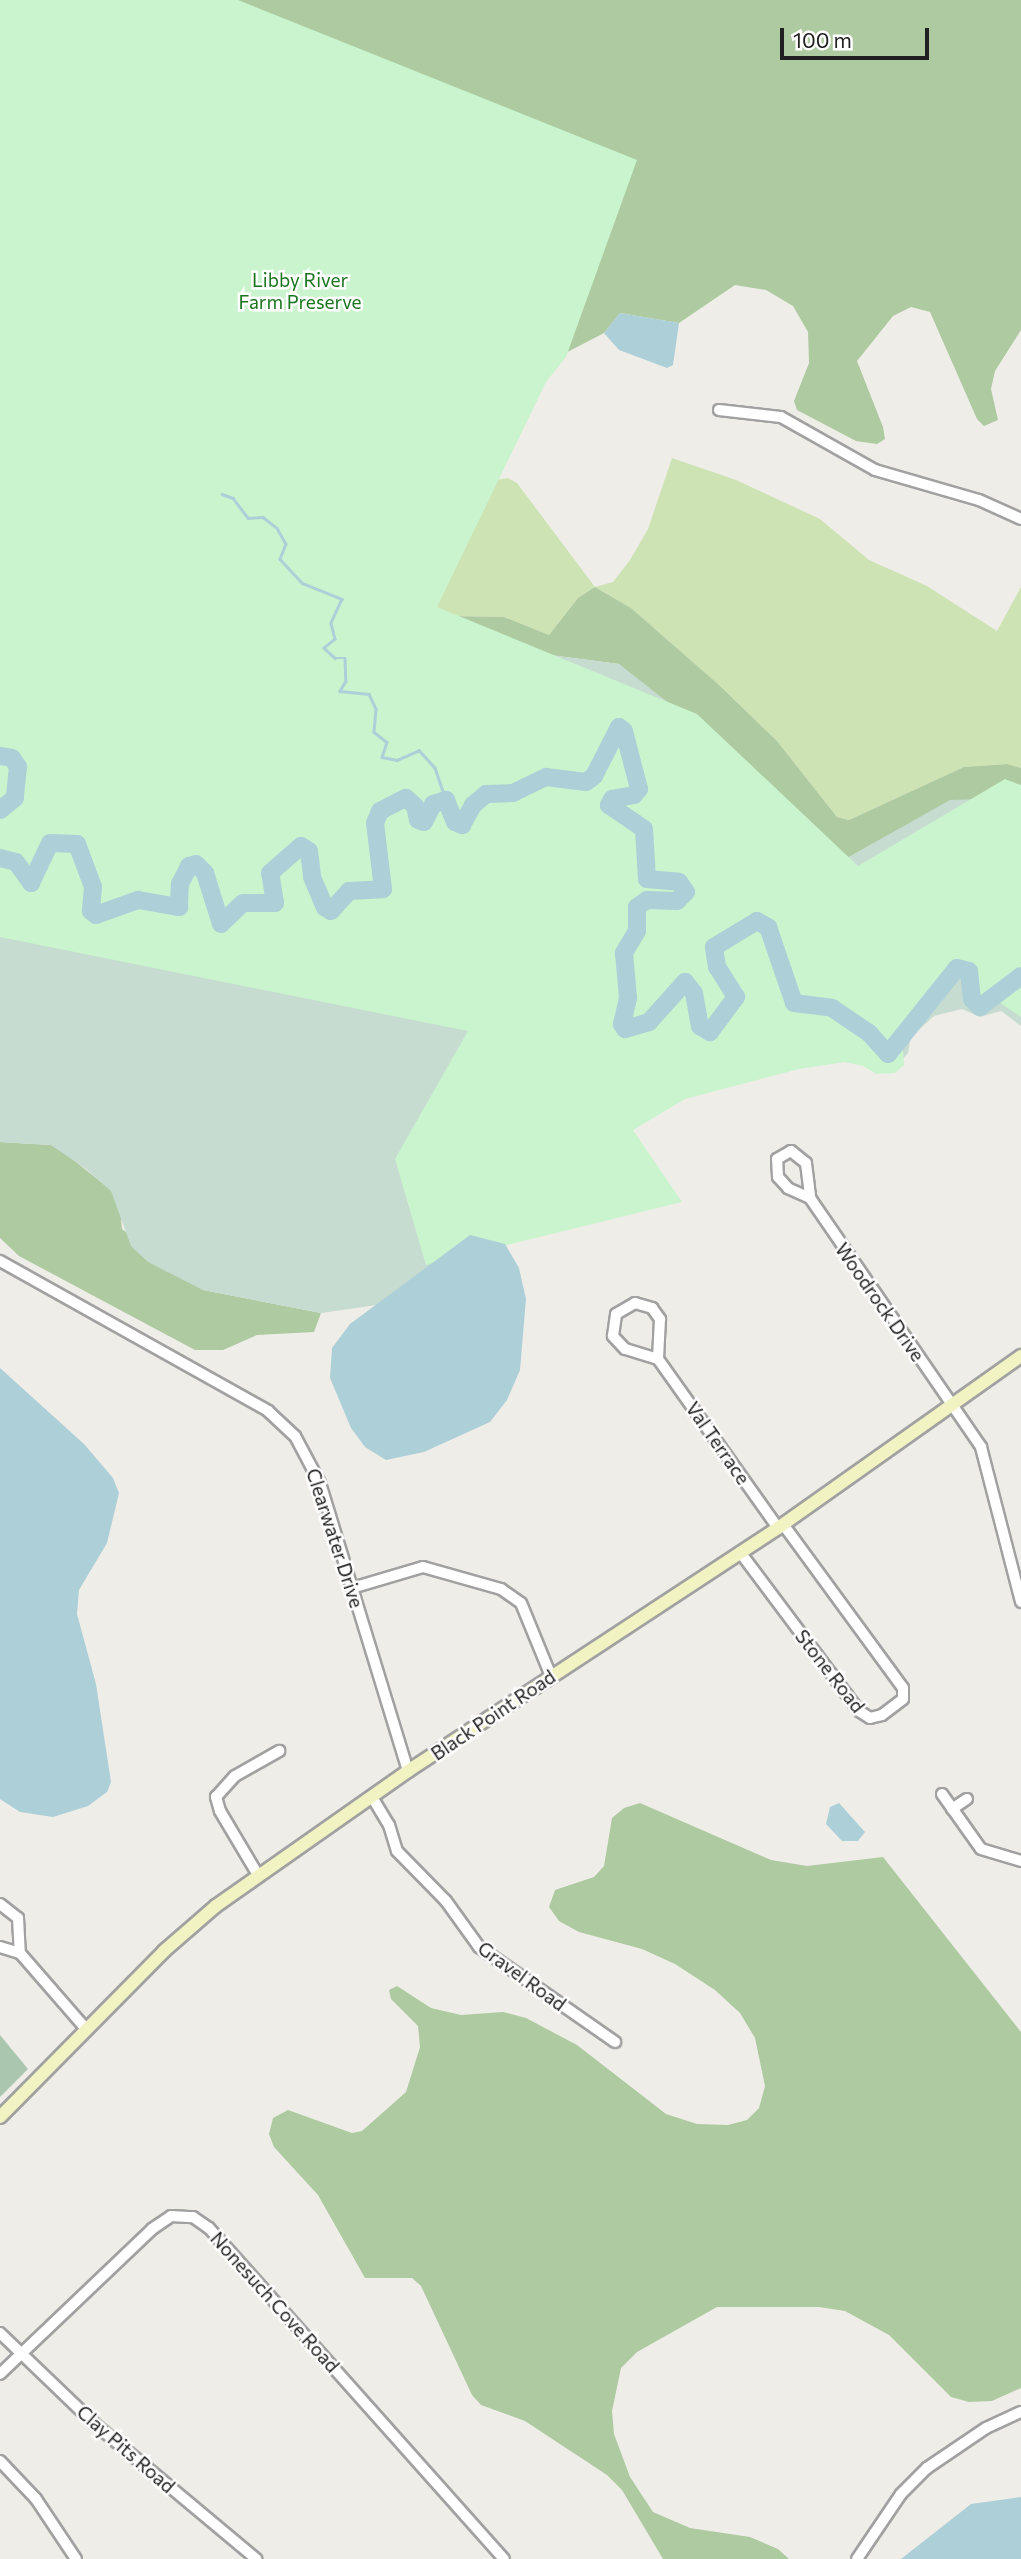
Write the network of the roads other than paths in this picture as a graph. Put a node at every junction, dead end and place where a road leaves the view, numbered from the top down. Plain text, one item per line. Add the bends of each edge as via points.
1 (719, 410) dead end
2 (1021, 519) edge
3 (810, 1198) junction
4 (0, 1261) edge
5 (1021, 1356) edge
6 (658, 1359) junction
7 (951, 1405) junction
8 (780, 1526) junction
9 (740, 1552) junction
10 (352, 1588) junction
11 (1021, 1602) edge
12 (551, 1676) junction
13 (279, 1751) dead end
14 (408, 1772) junction
15 (942, 1794) dead end
16 (372, 1797) junction
17 (967, 1799) dead end
18 (952, 1810) junction
19 (1021, 1861) edge
20 (258, 1875) junction
21 (0, 1904) edge
22 (0, 1947) edge
23 (20, 1952) junction
24 (86, 2029) junction
25 (615, 2042) dead end
26 (0, 2117) edge
27 (0, 2333) edge
28 (19, 2353) junction
29 (0, 2374) edge
30 (1021, 2412) edge
31 (0, 2461) edge
32 (76, 2559) edge
33 (256, 2559) edge
34 (504, 2559) edge
35 (857, 2559) edge

1 - 2 street via 781,417 876,470 979,500
3 - 3 street, Woodrock Drive via 804,1161 794,1152 782,1154 776,1167 780,1180
3 - 7 street, Woodrock Drive
4 - 10 street, Clearwater Drive via 282,1423 314,1467
5 - 7 main road, Black Point Road
6 - 6 street via 658,1315 643,1304 622,1307 612,1322 615,1340 625,1349
6 - 8 street, Val Terrace
7 - 8 main road, Black Point Road
7 - 11 street, Woodrock Drive via 988,1464
8 - 9 main road, Black Point Road
8 - 9 street, Stone Road via 903,1688 902,1699 882,1715 870,1718 859,1711
9 - 12 main road, Black Point Road
10 - 12 street via 423,1567 501,1589 521,1602
10 - 14 street, Clearwater Drive
12 - 14 main road, Black Point Road
13 - 20 street via 224,1784 216,1797
14 - 16 main road, Black Point Road
15 - 18 street
16 - 20 main road, Black Point Road
16 - 25 street, Gravel Road via 389,1825 397,1851 446,1901 479,1947
17 - 18 street
18 - 19 street via 981,1849
20 - 24 main road, Black Point Road via 198,1920
21 - 23 street via 18,1918
22 - 23 street
23 - 24 street
24 - 26 main road, Black Point Road
27 - 28 street, Clay Pits Road
28 - 29 street, Nonesuch Cove Road
28 - 33 street, Clay Pits Road via 96,2425
28 - 34 street, Nonesuch Cove Road via 152,2229 172,2216 193,2217 209,2228
30 - 35 street via 986,2428 927,2468 901,2494
31 - 32 street via 36,2499

